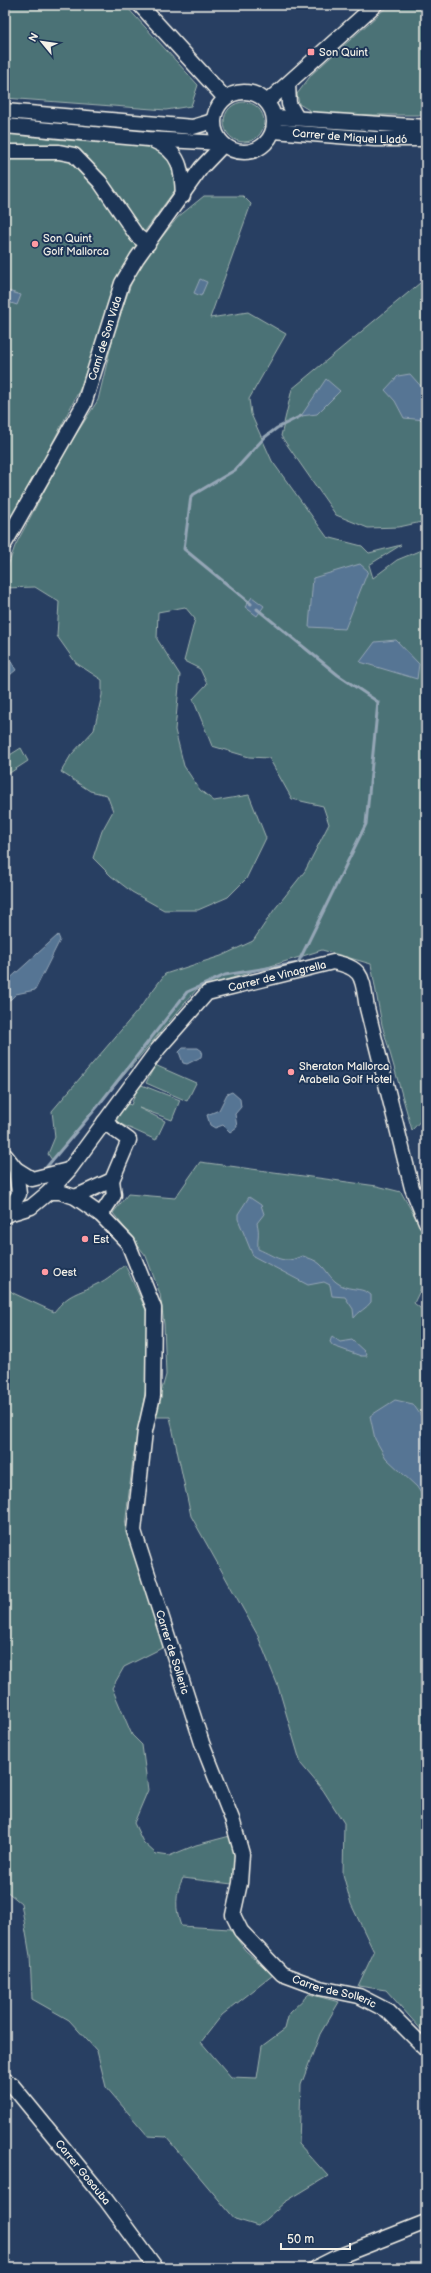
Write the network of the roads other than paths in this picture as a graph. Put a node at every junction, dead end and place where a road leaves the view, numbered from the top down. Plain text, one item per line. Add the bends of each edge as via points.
1 (140, 5) edge
2 (375, 5) edge
3 (288, 84) junction
4 (225, 98) junction
5 (268, 102) junction
6 (5, 111) edge
7 (297, 118) junction
8 (213, 121) junction
9 (274, 124) junction
10 (5, 126) edge
11 (426, 127) edge
12 (148, 139) junction
13 (426, 139) edge
14 (223, 144) junction
15 (5, 152) edge
16 (183, 196) junction
17 (148, 244) junction
18 (5, 543) edge
19 (104, 1122) junction
20 (5, 1155) edge
21 (16, 1170) junction
22 (68, 1170) junction
23 (112, 1180) junction
24 (49, 1192) junction
25 (75, 1197) junction
26 (6, 1215) edge
27 (101, 1215) junction
28 (426, 1222) edge
29 (426, 2049) edge
30 (5, 2080) edge
31 (426, 2222) edge
32 (156, 2268) edge
33 (316, 2268) edge

1 - 4 street
2 - 3 street
3 - 5 street
3 - 7 street via 289,104
4 - 5 street via 239,91 255,93
4 - 8 street via 217,108
5 - 9 street
6 - 8 street via 192,127
7 - 9 street, Carrer de Miquel Lladó
7 - 11 street, Carrer de Miquel Lladó
8 - 14 street via 216,134
9 - 13 street, Carrer de Miquel Lladó via 375,139
9 - 14 street via 268,142 258,149 246,153 234,151
10 - 12 street
12 - 14 street
12 - 16 street via 166,146 180,165
14 - 16 street, Camí de Son Vida via 208,158
15 - 17 street via 74,154 100,182 137,236
16 - 17 street, Camí de Son Vida
17 - 18 street, Camí de Son Vida via 122,283 84,404
19 - 22 street, Carrer de Vinagrella
19 - 23 street via 129,1140
19 - 28 street, Carrer de Vinagrella via 158,1049 207,993 333,962 351,965 362,978 367,1008 412,1188
20 - 21 street
21 - 22 street via 32,1179
21 - 26 street via 19,1194
22 - 24 street, Carrer de Vinagrella
23 - 25 street
23 - 27 street via 114,1195
24 - 25 street, Carrer de Solleric via 60,1192
24 - 26 street, Carrer de Vinagrella via 30,1207
25 - 27 street, Carrer de Solleric
27 - 29 street, Carrer de Solleric via 128,1243 154,1308 153,1396 144,1438 134,1531 202,1743 232,1819 242,1854 240,1883 233,1915 240,1931 282,1974 320,1988 359,1996 388,2011
30 - 32 street, Carrer Gosauba via 12,2085 101,2194
31 - 33 street

